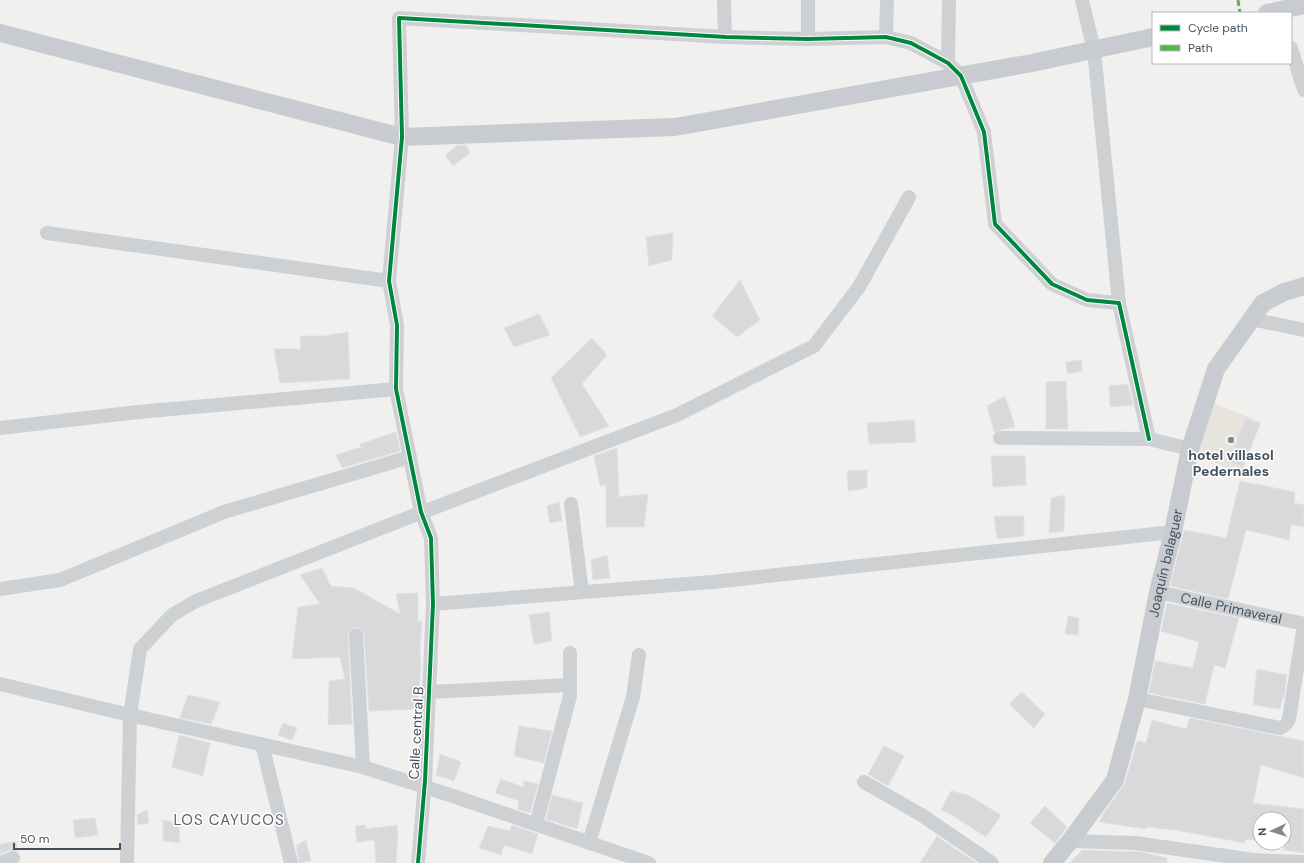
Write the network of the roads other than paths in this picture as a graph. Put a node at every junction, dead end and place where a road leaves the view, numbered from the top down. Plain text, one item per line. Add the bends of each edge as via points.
1 (724, 0) edge
2 (808, 0) edge
3 (886, 0) edge
4 (949, 0) edge
5 (1082, 0) edge
6 (1292, 7) edge
7 (1271, 12) edge
8 (0, 33) edge
9 (725, 37) junction
10 (886, 37) junction
11 (1152, 37) edge
12 (808, 38) junction
13 (1094, 50) junction
14 (1292, 51) edge
15 (948, 63) junction
16 (961, 76) junction
17 (1304, 90) edge
18 (402, 137) junction
19 (909, 197) dead end
20 (47, 233) dead end
21 (389, 281) junction
22 (1304, 286) edge
23 (1119, 303) junction
24 (1251, 319) junction
25 (1304, 330) edge
26 (396, 389) junction
27 (0, 428) edge
28 (1000, 438) dead end
29 (1149, 439) junction
30 (1190, 449) junction
31 (410, 457) junction
32 (571, 504) dead end
33 (421, 512) junction
34 (1173, 532) junction
35 (0, 589) edge
36 (582, 592) junction
37 (1158, 592) junction
38 (433, 604) junction
39 (1304, 624) edge
40 (356, 635) dead end
41 (570, 653) dead end
42 (639, 655) dead end
43 (0, 684) edge
44 (570, 684) junction
45 (429, 692) junction
46 (1137, 699) junction
47 (130, 715) junction
48 (262, 744) junction
49 (363, 767) junction
50 (864, 782) dead end
51 (536, 824) junction
52 (1070, 841) junction
53 (589, 842) junction
54 (1233, 860) edge
55 (1304, 862) edge
56 (127, 863) edge
57 (291, 863) edge
58 (418, 863) edge
59 (649, 863) edge
60 (992, 863) edge
61 (1052, 863) edge

1 - 9 street
2 - 12 street
3 - 10 street
4 - 15 street
5 - 13 street
6 - 7 main road
8 - 18 main road
9 - 12 street
9 - 18 street, Calle central B via 399,18
10 - 12 street
10 - 15 street via 911,43
11 - 13 main road
13 - 16 main road
13 - 23 street
14 - 17 street
15 - 16 street
16 - 18 main road via 675,126
16 - 23 street via 984,132 995,224 1052,284 1087,300
18 - 21 street, Calle central B
19 - 33 street via 859,287 814,346 677,415
20 - 21 street
21 - 26 street, Calle central B via 396,325
22 - 24 main road, Joaquín balaguer via 1284,292 1263,303
23 - 29 street
24 - 25 street
24 - 30 main road, Joaquín balaguer via 1216,368
26 - 27 street via 138,412
26 - 31 street, Calle central B
28 - 29 street
29 - 30 street
30 - 34 main road, Joaquín balaguer
31 - 33 street, Calle central B
31 - 35 street via 224,512 60,580
32 - 36 street
33 - 38 street, Calle central B via 431,538
33 - 47 street via 196,601 172,615 140,649
34 - 36 street via 712,582
34 - 37 main road, Joaquín balaguer
36 - 38 street
37 - 39 street, Calle Primaveral
37 - 46 main road, Joaquín balaguer
38 - 45 street, Calle central B
39 - 46 street via 1288,719 1283,727
40 - 49 street
41 - 44 street
42 - 53 street via 633,697
43 - 47 street
44 - 45 street
44 - 51 street via 570,696
45 - 58 street, Calle central B
46 - 52 main road, Joaquín balaguer via 1115,780
47 - 48 street
47 - 56 street
48 - 49 street
48 - 57 street
49 - 51 street
50 - 60 street via 923,816
51 - 53 street
52 - 54 street via 1135,843
52 - 61 main road, Joaquín balaguer
53 - 59 street
54 - 55 street

